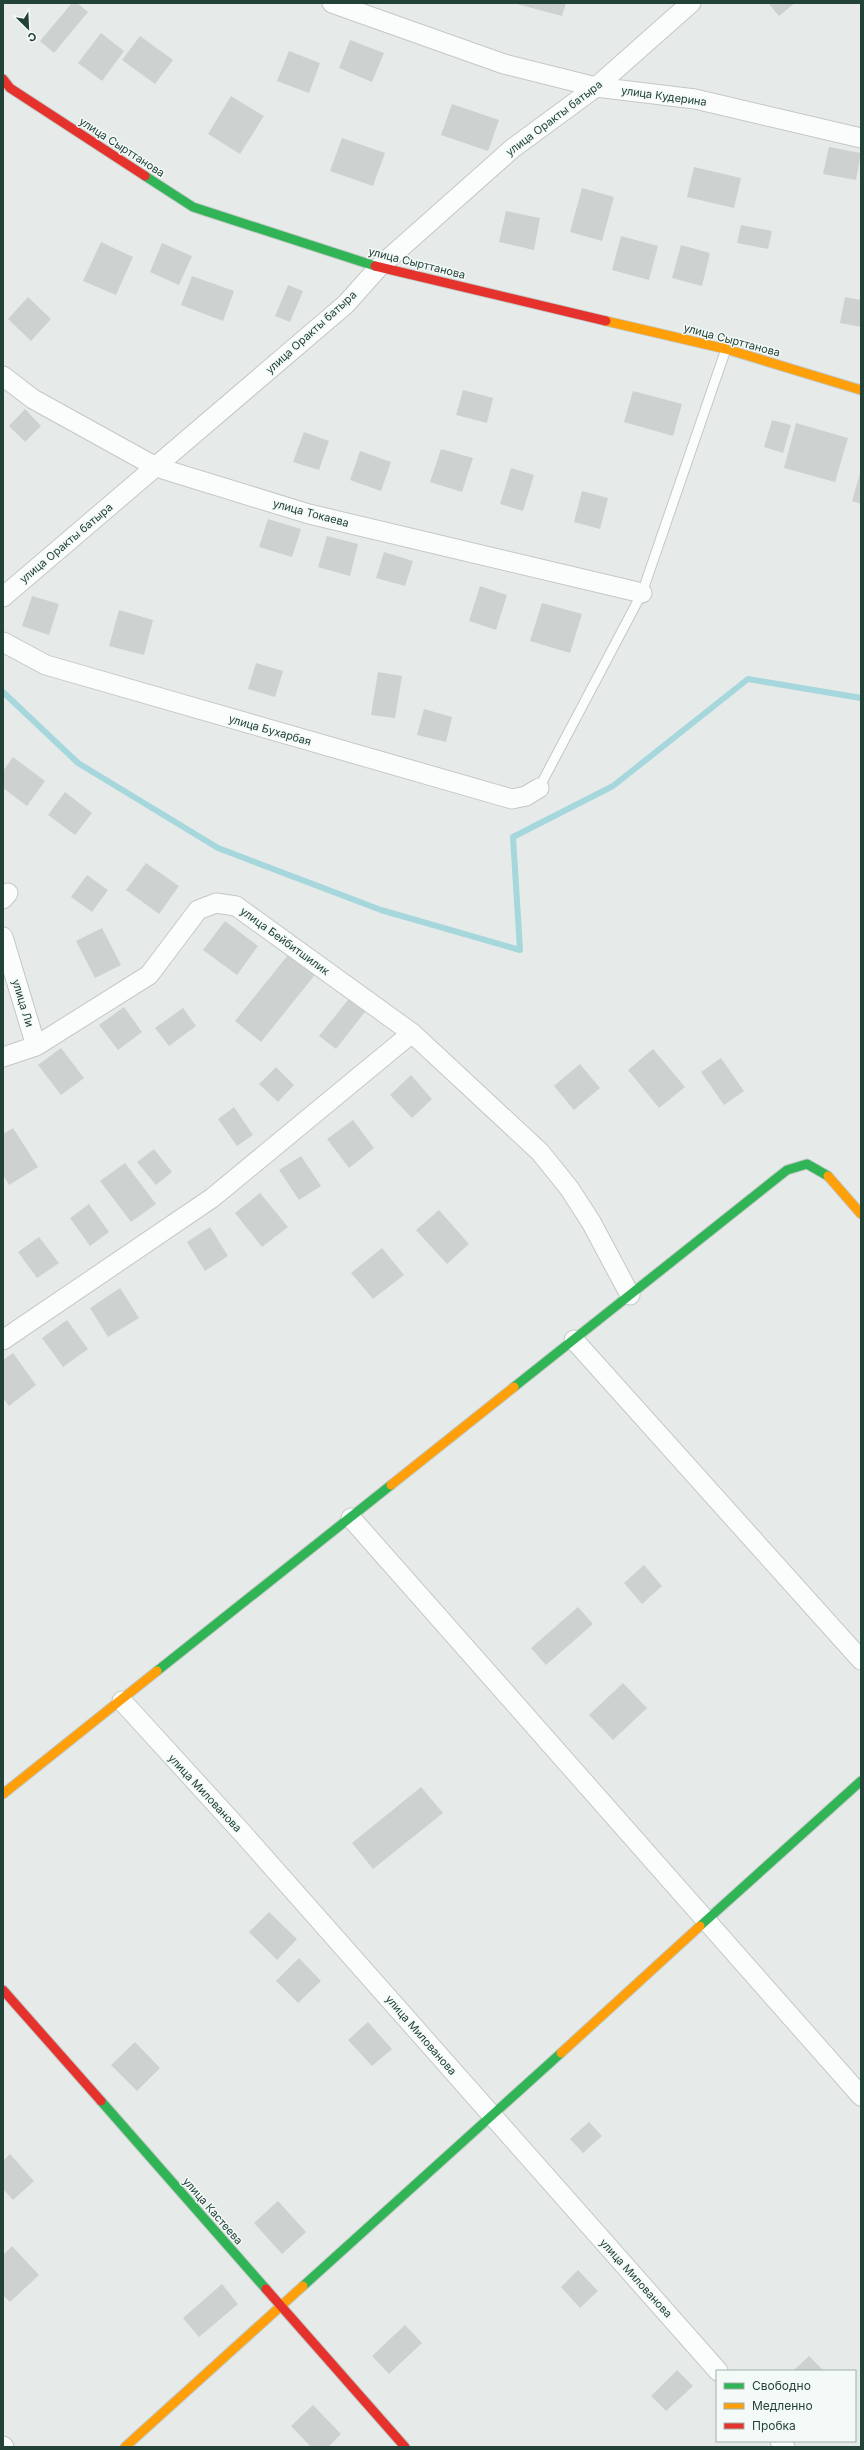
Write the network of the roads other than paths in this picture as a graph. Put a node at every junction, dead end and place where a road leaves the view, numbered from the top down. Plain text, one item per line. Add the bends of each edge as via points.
1 (332, 3) edge
2 (691, 3) edge
3 (3, 79) edge
4 (596, 87) junction
5 (861, 138) edge
6 (379, 267) junction
7 (726, 349) junction
8 (3, 376) edge
9 (861, 390) edge
10 (156, 467) junction
11 (642, 593) junction
12 (3, 597) edge
13 (3, 642) edge
14 (539, 788) joint
15 (3, 937) edge
16 (412, 1033) junction
17 (36, 1046) junction
18 (3, 1057) edge
19 (861, 1214) edge
20 (630, 1295) junction
21 (3, 1340) edge
22 (574, 1340) junction
23 (351, 1518) junction
24 (861, 1660) edge
25 (122, 1701) junction
26 (861, 1781) edge
27 (3, 1794) edge
28 (706, 1921) junction
29 (3, 1990) edge
30 (861, 2096) edge
31 (492, 2115) junction
32 (281, 2306) junction
33 (717, 2370) edge
34 (125, 2447) edge
35 (405, 2447) edge

1 - 4 street, улица Кудерина via 504,64
2 - 4 street, улица Оракты батыра
3 - 6 street, улица Сырттанова via 10,88 193,207
4 - 5 street, улица Кудерина via 694,99
4 - 6 street, улица Оракты батыра via 512,148
6 - 7 street, улица Сырттанова
6 - 10 street, улица Оракты батыра via 346,304
7 - 9 street, улица Сырттанова
7 - 11 lane
8 - 10 street, улица Токаева via 33,399
10 - 11 street, улица Токаева via 309,514
10 - 12 street, улица Оракты батыра
11 - 14 lane
13 - 14 street, улица Бухарбая via 46,665 512,799 526,796
15 - 17 street, улица Ли
16 - 17 street, улица Бейбитшилик via 236,906 216,903 198,910 149,975
16 - 20 street, улица Бейбитшилик via 540,1152 569,1188 591,1222
16 - 21 street via 212,1198
17 - 18 street, улица Бейбитшилик
19 - 20 street via 825,1172 807,1164 786,1170
20 - 22 street
22 - 23 street
22 - 24 street
23 - 25 street
23 - 28 street
25 - 27 street
25 - 31 street, улица Милованова
26 - 28 street
28 - 30 street
28 - 31 street
29 - 32 street, улица Кастеева
31 - 32 street
31 - 33 street, улица Милованова
32 - 34 street
32 - 35 street, улица Кастеева

